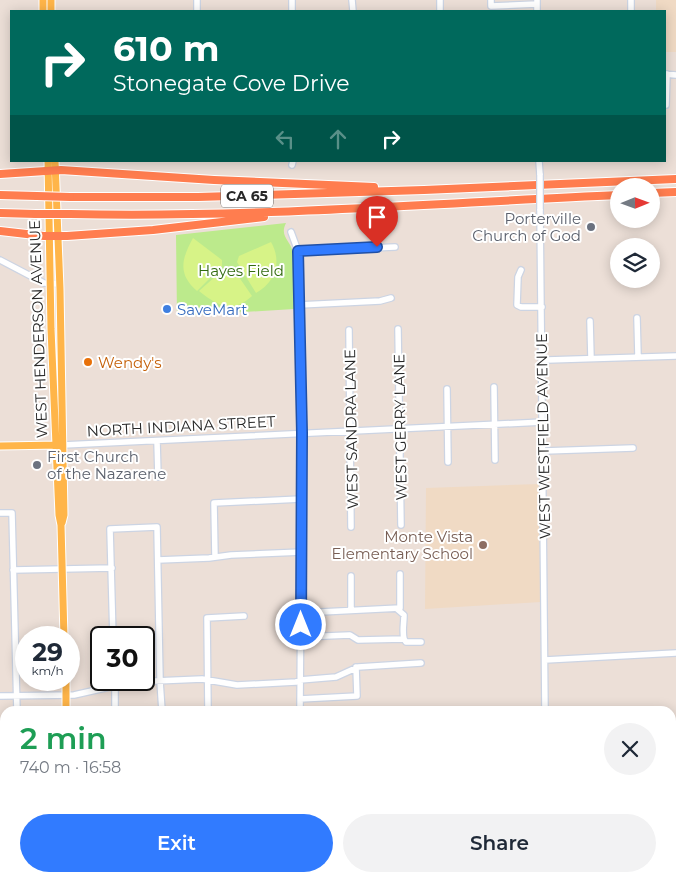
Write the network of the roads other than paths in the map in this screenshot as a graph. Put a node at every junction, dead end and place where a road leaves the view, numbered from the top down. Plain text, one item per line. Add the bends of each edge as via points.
1 (537, 2) edge
2 (491, 3) edge
3 (666, 74) edge
4 (676, 75) edge
5 (666, 105) edge
6 (48, 162) edge
7 (55, 162) edge
8 (539, 162) edge
9 (52, 170) junction
10 (0, 174) edge
11 (676, 179) edge
12 (424, 190) junction
13 (676, 192) edge
14 (660, 193) edge
15 (0, 195) edge
16 (610, 195) edge
17 (358, 208) junction
18 (0, 213) edge
19 (0, 231) edge
20 (291, 232) dead end
21 (54, 236) junction
22 (395, 246) dead end
23 (298, 251) junction
24 (0, 260) edge
25 (521, 270) dead end
26 (50, 284) junction
27 (60, 284) junction
28 (391, 298) dead end
29 (51, 301) junction
30 (299, 305) junction
31 (542, 307) junction
32 (637, 318) dead end
33 (590, 321) dead end
34 (398, 329) dead end
35 (350, 330) dead end
36 (61, 352) junction
37 (638, 356) junction
38 (676, 356) edge
39 (591, 358) junction
40 (542, 359) junction
41 (54, 372) junction
42 (494, 386) dead end
43 (447, 389) dead end
44 (62, 402) junction
45 (543, 422) junction
46 (495, 424) junction
47 (448, 427) junction
48 (400, 429) junction
49 (351, 431) junction
50 (302, 433) junction
51 (157, 441) junction
52 (59, 445) junction
53 (0, 446) edge
54 (633, 448) dead end
55 (544, 451) junction
56 (495, 460) dead end
57 (448, 462) dead end
58 (158, 477) dead end
59 (301, 499) junction
60 (0, 513) edge
61 (401, 525) dead end
62 (352, 527) dead end
63 (302, 552) junction
64 (215, 557) junction
65 (158, 560) junction
66 (112, 568) junction
67 (62, 569) junction
68 (13, 570) junction
69 (400, 574) dead end
70 (351, 576) dead end
71 (398, 608) junction
72 (351, 610) junction
73 (301, 612) junction
74 (244, 616) dead end
75 (64, 626) edge
76 (113, 626) edge
77 (301, 637) junction
78 (404, 639) junction
79 (421, 642) dead end
80 (676, 653) edge
81 (545, 660) junction
82 (421, 663) dead end
83 (356, 668) junction
84 (208, 680) junction
85 (300, 680) junction
86 (155, 681) edge
87 (160, 681) junction
88 (66, 691) edge
89 (94, 691) edge
90 (115, 691) edge
91 (66, 695) junction
92 (0, 696) edge
93 (16, 696) junction
94 (300, 699) junction
95 (17, 706) edge
96 (66, 706) edge
97 (116, 706) edge
98 (162, 706) edge
99 (208, 706) edge
100 (300, 706) edge
101 (545, 706) edge

1 - 2 street
3 - 4 street
3 - 5 street
6 - 9 main road, WEST HENDERSON AVENUE
7 - 9 main road, WEST HENDERSON AVENUE
8 - 31 street, WEST WESTFIELD AVENUE, bridge
9 - 10 highway
9 - 12 highway
9 - 21 main road, WEST HENDERSON AVENUE
11 - 12 highway, CA 65
12 - 15 highway, CA 65, bridge via 172,198
13 - 14 highway
16 - 17 highway, CA 65
17 - 18 highway, CA 65, bridge via 191,215
17 - 21 highway
19 - 21 highway
20 - 23 street
21 - 26 main road, WEST HENDERSON AVENUE
21 - 27 main road, WEST HENDERSON AVENUE
22 - 23 street
23 - 30 street
24 - 26 street
25 - 31 street via 517,305
26 - 27 street
26 - 29 main road, WEST HENDERSON AVENUE
27 - 36 main road, WEST HENDERSON AVENUE
28 - 30 street
29 - 36 main road via 56,343
29 - 41 main road, WEST HENDERSON AVENUE
30 - 50 street
31 - 40 street, WEST WESTFIELD AVENUE
32 - 37 street
33 - 39 street
34 - 48 street, WEST GERRY LANE
35 - 49 street, WEST SANDRA LANE
36 - 44 main road, WEST HENDERSON AVENUE
37 - 38 street
37 - 39 street
39 - 40 street
40 - 45 street, WEST WESTFIELD AVENUE
41 - 44 main road
41 - 52 main road, WEST HENDERSON AVENUE
42 - 46 street
43 - 47 street
44 - 52 main road, WEST HENDERSON AVENUE
45 - 46 street, NORTH INDIANA STREET
45 - 55 street, WEST WESTFIELD AVENUE
46 - 47 street, NORTH INDIANA STREET
46 - 56 street
47 - 48 street, NORTH INDIANA STREET
47 - 57 street
48 - 49 street, NORTH INDIANA STREET
48 - 61 street, WEST GERRY LANE
49 - 50 street, NORTH INDIANA STREET
49 - 62 street, WEST SANDRA LANE
50 - 51 street, NORTH INDIANA STREET
50 - 59 street
51 - 52 street, NORTH INDIANA STREET
51 - 58 street
52 - 53 main road, NORTH INDIANA STREET
52 - 67 main road, WEST HENDERSON AVENUE via 64,515 61,525
54 - 55 street
55 - 81 street, WEST WESTFIELD AVENUE
59 - 63 street
59 - 64 street via 214,503
60 - 68 street via 12,513
63 - 64 street
63 - 73 street
64 - 65 street
65 - 66 street via 157,527 110,530
65 - 87 street
66 - 67 street
66 - 76 street
67 - 68 street
67 - 75 main road, WEST HENDERSON AVENUE
68 - 93 street
69 - 71 street
70 - 72 street
71 - 72 street
71 - 78 street via 404,616
72 - 73 street
73 - 77 street
74 - 84 street via 207,618
77 - 78 street via 350,634 358,640
77 - 85 street
78 - 79 street via 406,642
80 - 81 street
81 - 101 street, WEST WESTFIELD AVENUE
82 - 83 street
83 - 85 street via 336,678
83 - 94 street via 357,696
84 - 85 street via 237,685
84 - 87 street
84 - 99 street
85 - 94 street
86 - 87 street
87 - 98 street
88 - 91 main road
89 - 91 street
90 - 97 street
91 - 93 street
91 - 96 main road
92 - 93 street
93 - 95 street
94 - 100 street

